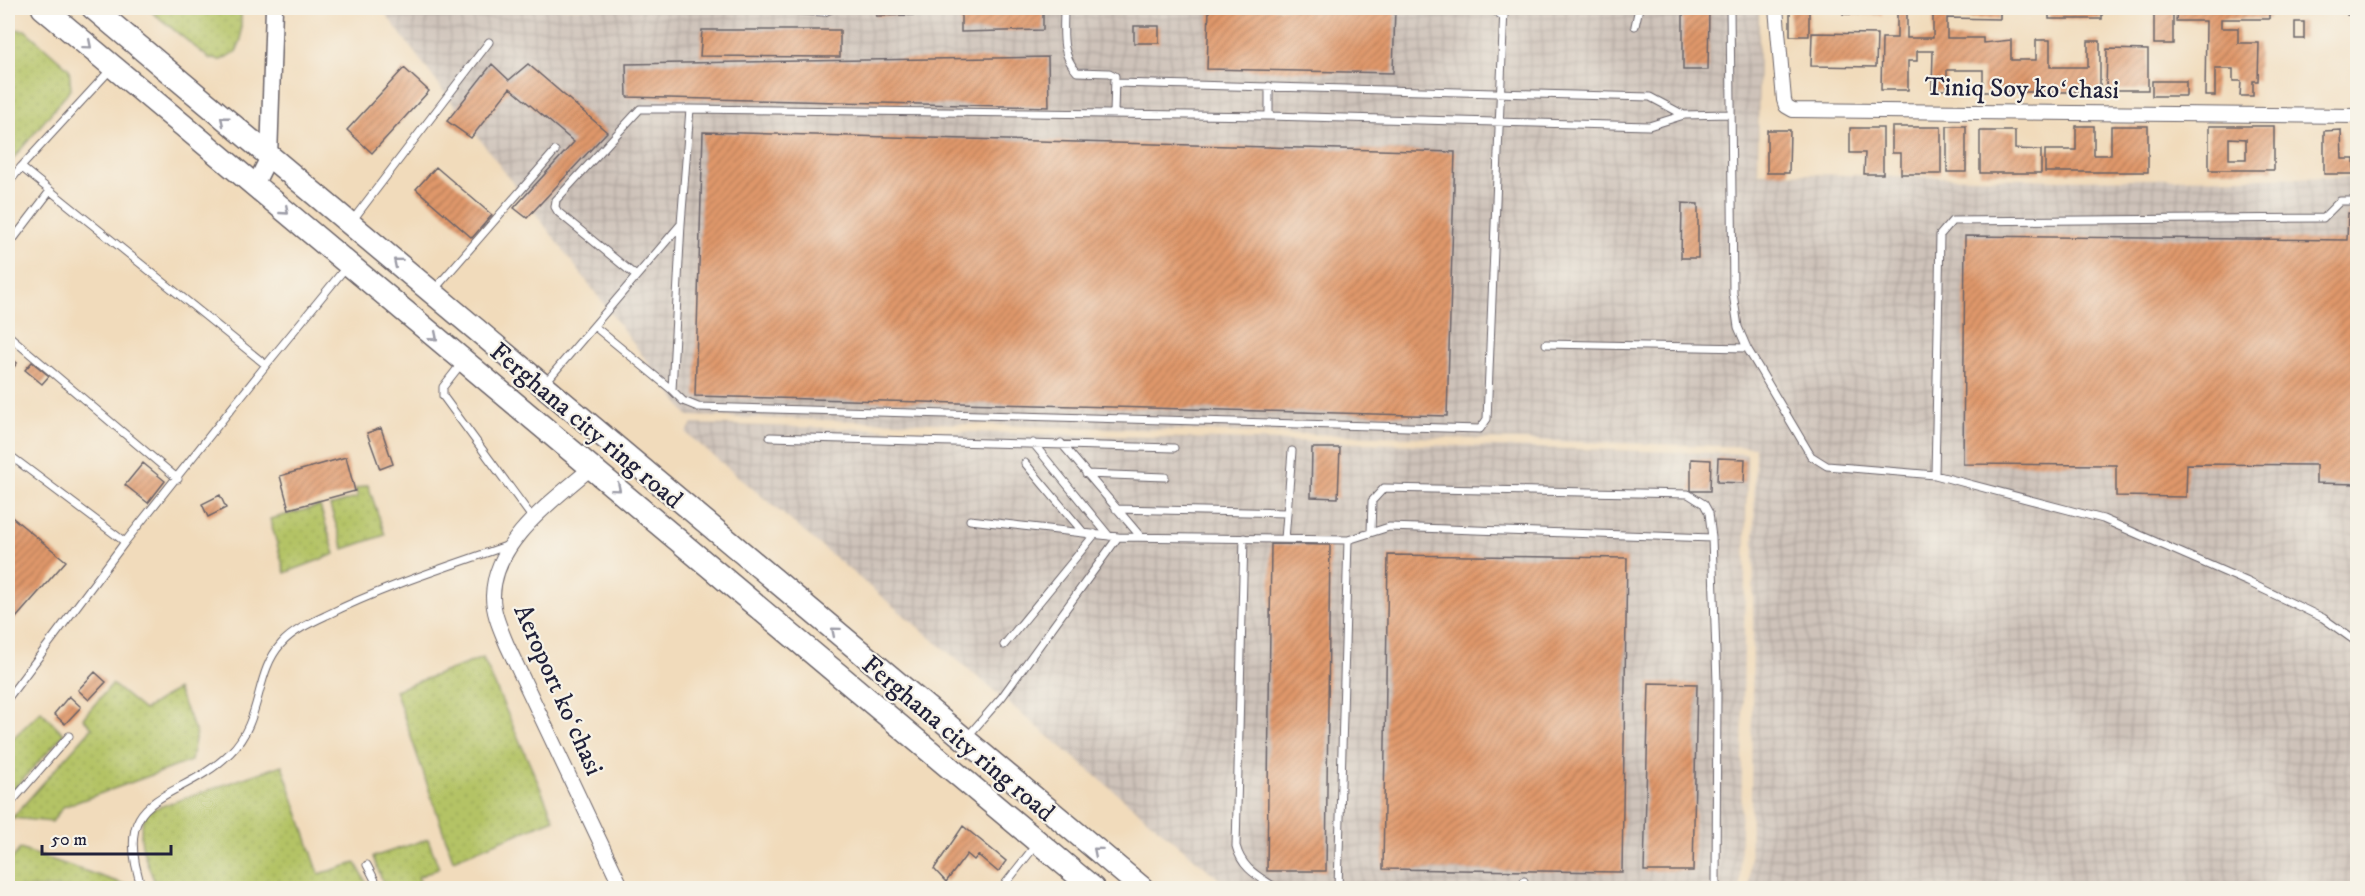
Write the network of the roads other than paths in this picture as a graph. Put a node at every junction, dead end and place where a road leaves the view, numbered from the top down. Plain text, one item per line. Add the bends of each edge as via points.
1 (43, 8) edge
2 (93, 8) edge
3 (274, 8) edge
4 (748, 8) edge
5 (834, 8) edge
6 (1064, 8) edge
7 (1491, 8) edge
8 (1504, 8) edge
9 (1639, 8) edge
10 (1730, 8) edge
11 (1776, 8) edge
12 (1504, 17) junction
13 (1635, 26) dead end
14 (489, 42) dead end
15 (113, 66) junction
16 (1115, 83) junction
17 (1269, 86) junction
18 (1501, 93) junction
19 (690, 109) junction
20 (1114, 114) junction
21 (1730, 114) junction
22 (1684, 115) junction
23 (1269, 116) junction
24 (2358, 117) edge
25 (1500, 122) junction
26 (555, 151) dead end
27 (269, 157) junction
28 (21, 167) junction
29 (8, 184) edge
30 (255, 185) junction
31 (50, 191) junction
32 (2358, 201) edge
33 (351, 223) junction
34 (681, 224) junction
35 (8, 246) edge
36 (348, 266) junction
37 (636, 276) junction
38 (433, 291) junction
39 (594, 326) junction
40 (8, 335) edge
41 (1546, 344) dead end
42 (1747, 348) junction
43 (463, 361) junction
44 (266, 365) junction
45 (543, 384) junction
46 (672, 390) junction
47 (770, 437) dead end
48 (1033, 443) junction
49 (1061, 443) junction
50 (1174, 448) dead end
51 (1292, 450) dead end
52 (8, 454) edge
53 (1025, 463) dead end
54 (592, 467) junction
55 (1086, 474) junction
56 (1935, 475) junction
57 (1165, 477) dead end
58 (178, 479) junction
59 (1116, 509) junction
60 (1287, 513) junction
61 (534, 520) junction
62 (970, 520) dead end
63 (1083, 532) junction
64 (1371, 532) junction
65 (1095, 534) junction
66 (1109, 536) junction
67 (1118, 537) junction
68 (1141, 537) junction
69 (1244, 538) junction
70 (1712, 538) junction
71 (1285, 539) junction
72 (1348, 540) junction
73 (125, 542) junction
74 (511, 545) junction
75 (2358, 643) edge
76 (1004, 645) dead end
77 (8, 698) edge
78 (69, 736) dead end
79 (965, 741) junction
80 (8, 806) edge
81 (1038, 843) junction
82 (367, 865) dead end
83 (142, 888) edge
84 (379, 888) edge
85 (622, 888) edge
86 (1002, 888) edge
87 (1093, 888) edge
88 (1142, 888) edge
89 (1276, 888) edge
90 (1338, 888) edge
91 (1716, 888) edge

1 -> 15 highway, Ferghana city ring road
27 -> 2 highway, Ferghana city ring road
3 - 27 street
4 - 5 lane via 824,12
6 - 16 lane via 1064,50 1068,62 1077,72 1112,74
7 - 12 lane
8 - 12 lane
9 - 13 lane
10 - 21 lane
11 - 24 street, Tiniq Soy koʻchasi via 1784,100 1792,110
12 - 18 lane
14 - 33 lane
15 - 28 lane
15 - 30 highway, Ferghana city ring road
16 - 17 lane
16 - 20 lane
17 - 18 lane
17 - 23 lane
18 - 22 lane via 1650,97
18 - 25 lane
19 - 20 lane
19 - 34 lane
19 - 37 lane via 640,109 556,200 558,212
20 - 23 lane
21 - 22 lane
21 - 42 lane via 1733,293 1738,327
22 - 25 lane via 1648,126
23 - 25 lane
25 - 46 lane via 1487,419 1480,429 698,407 683,401
26 - 38 lane
27 - 30 street
27 - 33 highway, Ferghana city ring road
28 - 29 lane
28 - 31 lane
30 -> 36 highway, Ferghana city ring road
31 - 35 lane
31 - 44 lane
32 - 56 lane via 2340,201 2323,218 1952,221 1940,235
38 -> 33 highway, Ferghana city ring road
34 - 37 lane
34 - 46 lane
36 -> 43 highway, Ferghana city ring road
36 - 44 lane
37 - 39 lane
38 - 45 highway, Ferghana city ring road
39 - 45 lane
39 - 46 lane
40 - 58 lane
41 - 42 lane
42 - 56 lane via 1810,456 1827,466
43 - 54 highway, Ferghana city ring road
43 - 61 lane via 443,387 443,396
44 - 58 lane
79 -> 45 highway, Ferghana city ring road
47 - 48 lane
48 - 49 lane
48 - 66 lane
49 - 50 lane
49 - 55 lane
51 - 60 lane
52 - 73 lane
53 - 63 lane
54 - 61 street, Aeroport koʻchasi
54 -> 81 highway, Ferghana city ring road
55 - 57 lane
55 - 59 lane
56 - 75 lane via 2103,519 2323,618
58 - 73 lane
59 - 60 lane
59 - 68 lane
60 - 71 lane
61 - 74 street, Aeroport koʻchasi
62 - 63 lane
63 - 65 lane
64 - 70 lane via 1389,527
64 - 70 lane via 1372,501 1384,488 1688,494 1704,504 1709,513
64 - 72 lane
65 - 66 lane
65 - 76 lane
66 - 67 lane
67 - 68 lane
67 - 79 lane via 1002,697
68 - 69 lane
69 - 71 lane
69 - 89 lane via 1236,846 1246,869
70 - 91 lane via 1717,683
71 - 72 lane
72 - 90 lane
73 - 77 lane
74 - 83 lane via 361,598 308,624 280,644 265,673 254,716 240,743 217,766 150,803 135,824 132,851
74 - 85 street, Aeroport koʻchasi via 496,574 496,618
78 - 80 lane
88 -> 79 highway, Ferghana city ring road
81 - 86 lane
81 - 87 highway, Ferghana city ring road
82 - 84 lane

